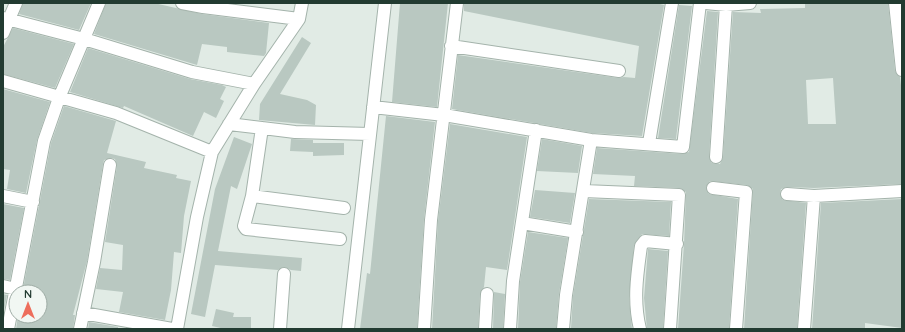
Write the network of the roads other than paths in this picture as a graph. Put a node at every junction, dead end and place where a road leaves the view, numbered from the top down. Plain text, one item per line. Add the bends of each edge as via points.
1 (16, 3) edge
2 (100, 3) edge
3 (182, 3) edge
4 (302, 3) edge
5 (385, 3) edge
6 (457, 3) edge
7 (672, 3) edge
8 (700, 3) edge
9 (706, 3) edge
10 (750, 3) edge
11 (726, 5) junction
12 (897, 7) edge
13 (6, 19) edge
14 (299, 20) junction
15 (3, 33) edge
16 (84, 39) junction
17 (451, 46) junction
18 (902, 70) edge
19 (619, 71) dead end
20 (3, 81) edge
21 (254, 84) junction
22 (59, 98) junction
23 (373, 107) junction
24 (444, 115) junction
25 (229, 124) junction
26 (262, 128) junction
27 (536, 130) junction
28 (370, 134) junction
29 (591, 140) junction
30 (649, 143) junction
31 (212, 152) junction
32 (716, 157) dead end
33 (110, 165) dead end
34 (713, 188) dead end
35 (584, 191) junction
36 (902, 191) edge
37 (787, 194) dead end
38 (3, 196) edge
39 (252, 196) junction
40 (814, 196) junction
41 (33, 202) junction
42 (344, 208) dead end
43 (522, 223) junction
44 (576, 232) junction
45 (340, 239) dead end
46 (677, 244) junction
47 (284, 274) dead end
48 (17, 284) edge
49 (487, 294) dead end
50 (83, 313) junction
51 (80, 329) edge
52 (172, 329) edge
53 (177, 329) edge
54 (280, 329) edge
55 (348, 329) edge
56 (424, 329) edge
57 (485, 329) edge
58 (510, 329) edge
59 (563, 329) edge
60 (640, 329) edge
61 (670, 329) edge
62 (736, 329) edge
63 (804, 329) edge

1 - 13 street
2 - 16 street
3 - 14 street
4 - 14 street
5 - 23 street
6 - 17 street
7 - 30 street
8 - 30 street via 683,147
9 - 11 street
10 - 11 street
11 - 32 street
12 - 18 street
13 - 15 street
13 - 16 street
14 - 21 street
16 - 21 street via 192,72
16 - 22 street
17 - 19 street
17 - 24 street
20 - 22 street
21 - 25 street
22 - 31 street via 116,114
22 - 41 street via 44,141
23 - 24 street
23 - 28 street
24 - 27 street
24 - 56 street via 430,220
25 - 26 street
25 - 31 street
26 - 28 street via 295,132
26 - 39 street
27 - 29 street
27 - 43 street
28 - 55 street
29 - 30 street
29 - 35 street
31 - 53 street via 197,217
33 - 50 street
34 - 62 street via 746,192
35 - 44 street
35 - 46 street via 679,195
36 - 40 street
37 - 40 street
38 - 41 street
39 - 42 street
39 - 45 street via 244,226 246,230
40 - 63 street
41 - 48 street
43 - 44 street
43 - 58 street via 513,281
44 - 59 street
46 - 60 street via 644,241 641,246 635,288
46 - 61 street
47 - 54 street
49 - 57 street
50 - 51 street
50 - 52 street

